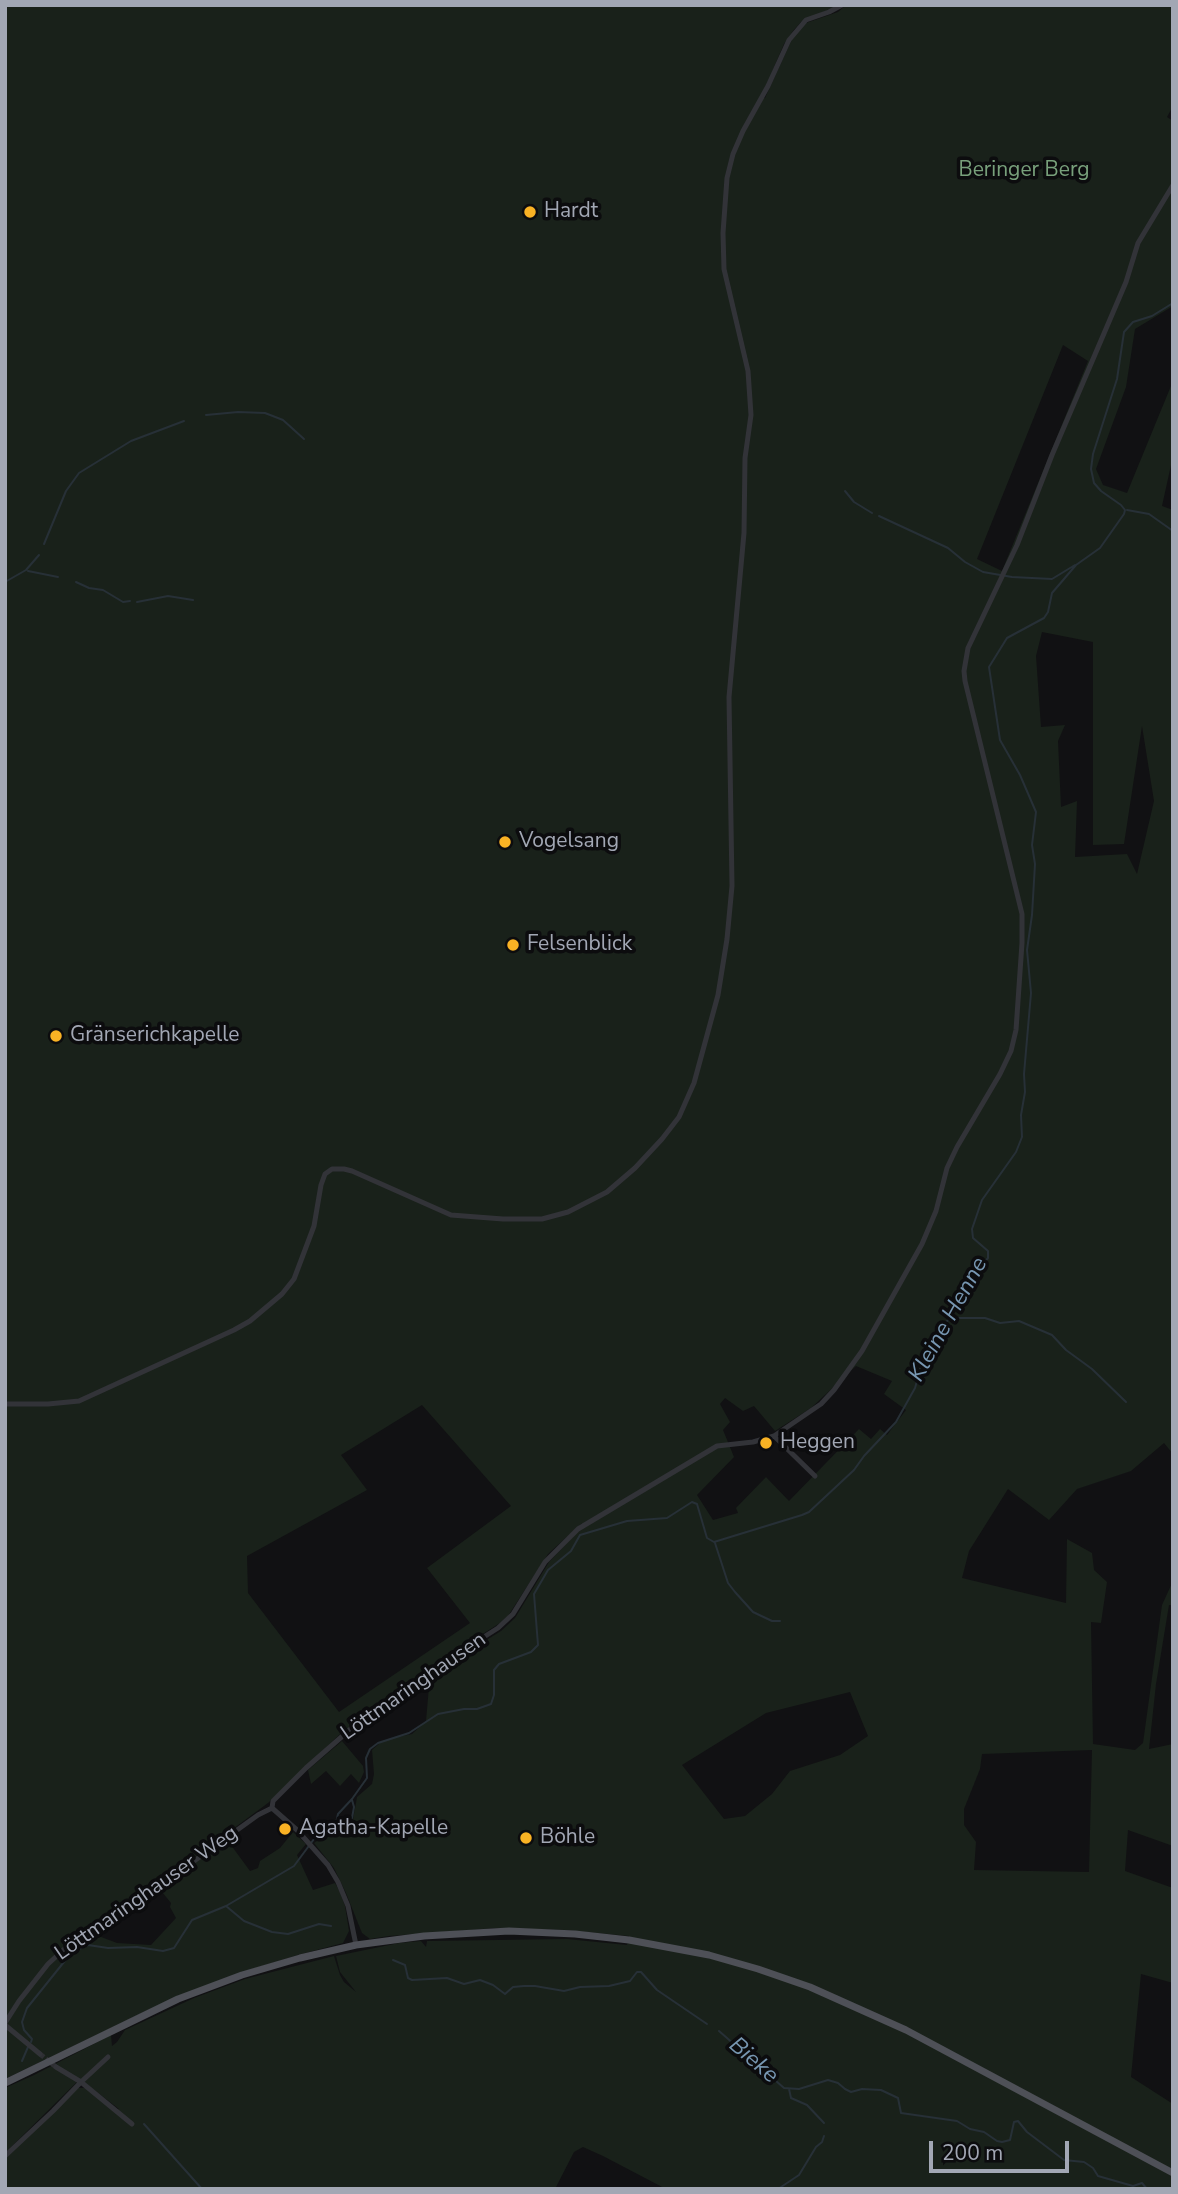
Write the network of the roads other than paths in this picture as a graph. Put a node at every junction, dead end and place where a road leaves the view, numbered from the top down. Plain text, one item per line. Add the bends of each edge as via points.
1 (842, 5) edge
2 (1173, 185) edge
3 (5, 1404) edge
4 (774, 1436) junction
5 (815, 1476) dead end
6 (272, 1808) junction
7 (356, 1945) junction
8 (5, 2024) edge
9 (40, 2054) tunnel mouth
10 (108, 2057) dead end
11 (56, 2067) tunnel mouth
12 (81, 2082) junction
13 (5, 2083) edge
14 (132, 2124) dead end
15 (5, 2156) edge
16 (1173, 2173) edge

1 - 3 street via 806,20 789,40 739,140 727,178 724,269 748,371 751,415 729,697 732,886 715,1007 694,1083 679,1117 635,1168 607,1192 568,1212 542,1219 456,1216 352,1171 332,1169 322,1182 314,1226 296,1277 250,1321 83,1400
2 - 4 street via 1138,243 1017,545 965,660 965,681 1022,914 1011,1051 953,1154 926,1235 862,1352 826,1399
4 - 5 street
4 - 6 street, Löttmaringhausen via 718,1446 584,1524 545,1562 513,1614 498,1628 363,1719 306,1768 273,1801
6 - 7 street via 333,1874 346,1899
6 - 8 street, Löttmaringhauser Weg via 72,1942 48,1964
7 - 13 main road via 209,1986
7 - 16 main road via 435,1935 531,1932 629,1940 724,1959 810,1987 875,2015
8 - 9 street
10 - 12 street
11 - 12 street
12 - 14 street
12 - 15 street

